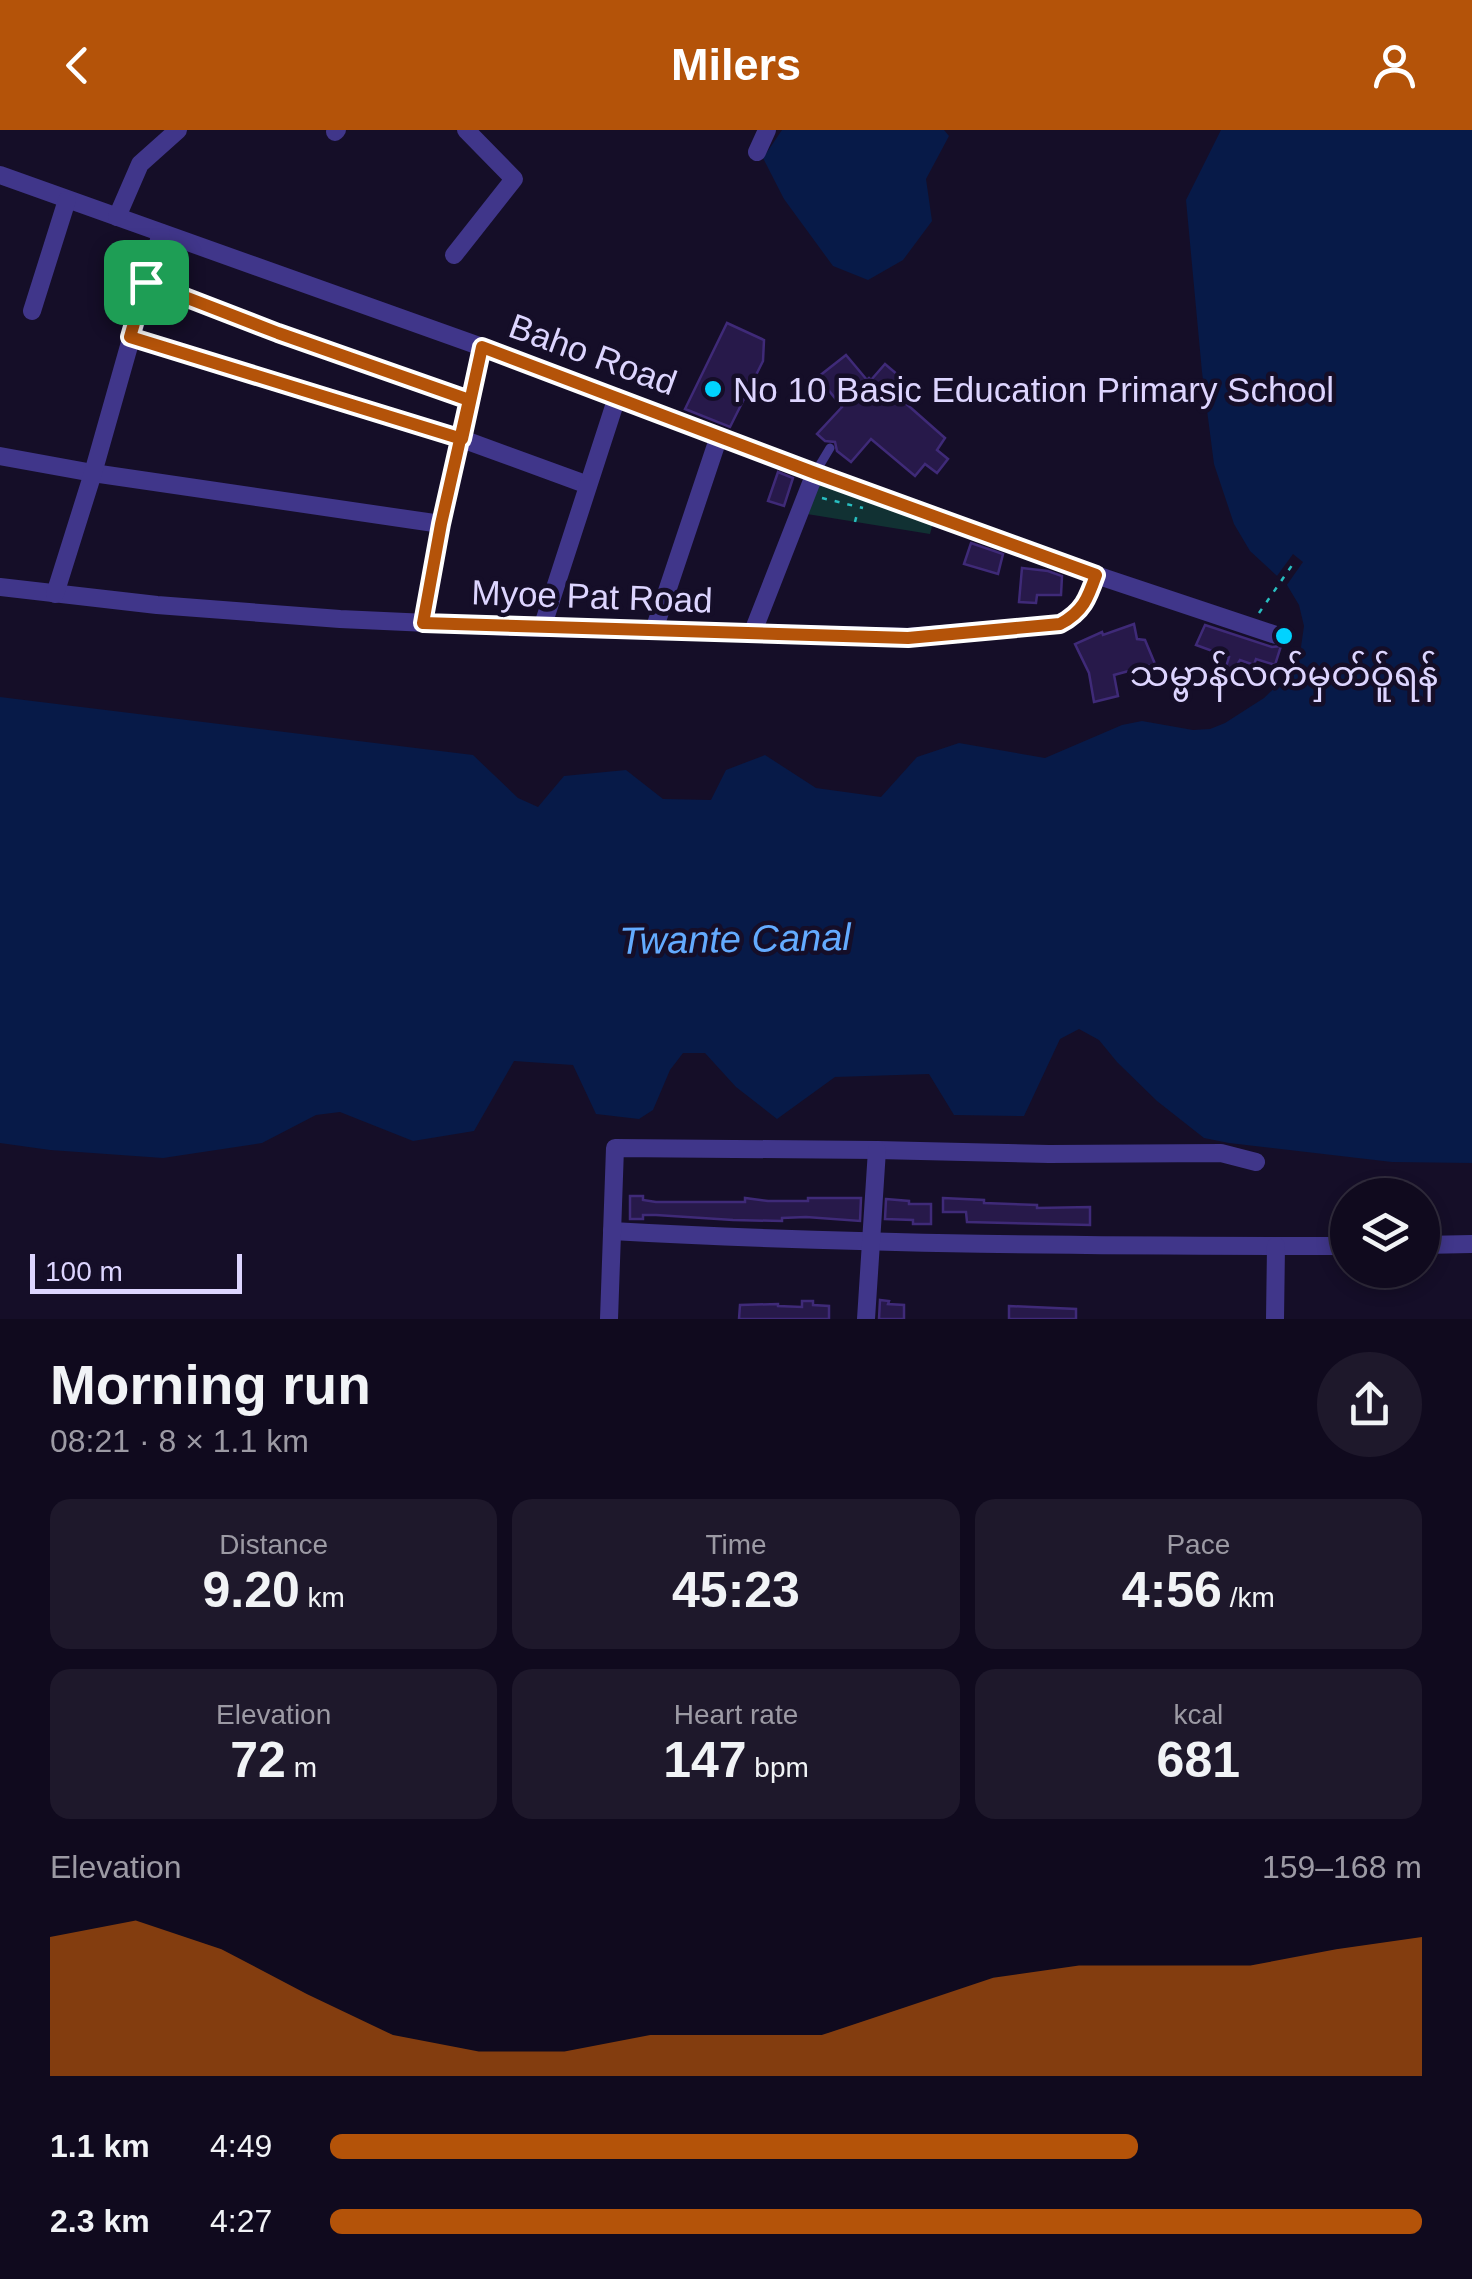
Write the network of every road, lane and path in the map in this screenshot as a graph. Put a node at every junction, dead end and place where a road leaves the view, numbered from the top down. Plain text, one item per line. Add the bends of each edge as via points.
1 (178, 130) edge
2 (466, 130) edge
3 (767, 130) edge
4 (757, 152) dead end
5 (0, 175) edge
6 (68, 200) junction
7 (117, 217) junction
8 (161, 233) junction
9 (454, 255) dead end
10 (146, 282) junction
11 (32, 311) dead end
12 (130, 337) junction
13 (482, 347) junction
14 (616, 397) junction
15 (469, 400) junction
16 (719, 436) junction
17 (462, 439) junction
18 (830, 448) dead end
19 (0, 456) edge
20 (93, 473) junction
21 (815, 473) junction
22 (588, 484) junction
23 (859, 508) dead end
24 (855, 522) dead end
25 (441, 524) junction
26 (1296, 561) dead end
27 (1096, 575) junction
28 (0, 587) edge
29 (56, 594) junction
30 (1260, 612) dead end
31 (423, 623) junction
32 (542, 628) junction
33 (654, 630) junction
34 (752, 634) junction
35 (1276, 635) dead end
36 (877, 1150) junction
37 (1256, 1162) dead end
38 (612, 1231) junction
39 (871, 1240) junction
40 (1472, 1244) edge
41 (1440, 1245) edge
42 (1276, 1246) junction
43 (1330, 1246) edge
44 (609, 1319) edge
45 (866, 1319) edge
46 (1276, 1319) edge

1 - 7 street via 140,164
2 - 9 street via 514,179
3 - 4 street
5 - 6 street, Baho Road
6 - 7 street, Baho Road
6 - 11 street
7 - 8 street, Baho Road
8 - 10 street
8 - 13 street, Baho Road
10 - 12 street
10 - 15 street
12 - 17 street
12 - 20 street
13 - 14 street, Baho Road
13 - 15 street
14 - 16 street, Baho Road
14 - 22 street
15 - 17 street
16 - 21 street, Baho Road
16 - 33 street
17 - 22 street
17 - 25 street
18 - 21 lane
19 - 20 street
20 - 25 street
20 - 29 street
21 - 27 street, Baho Road
21 - 34 street
22 - 32 street
23 - 24 path
25 - 31 street
26 - 30 path
27 - 34 street, Myoe Pat Road via 1086,604 1060,624 908,638
27 - 35 street, Baho Road
28 - 29 street, Myoe Pat Road
29 - 31 street, Myoe Pat Road
31 - 32 street, Myoe Pat Road
32 - 33 street, Myoe Pat Road
33 - 34 street, Myoe Pat Road
36 - 37 street via 1221,1152
36 - 38 street via 615,1148
36 - 39 street
38 - 39 street
38 - 44 street
39 - 42 street
39 - 45 street
40 - 41 street
42 - 43 street
42 - 46 street

